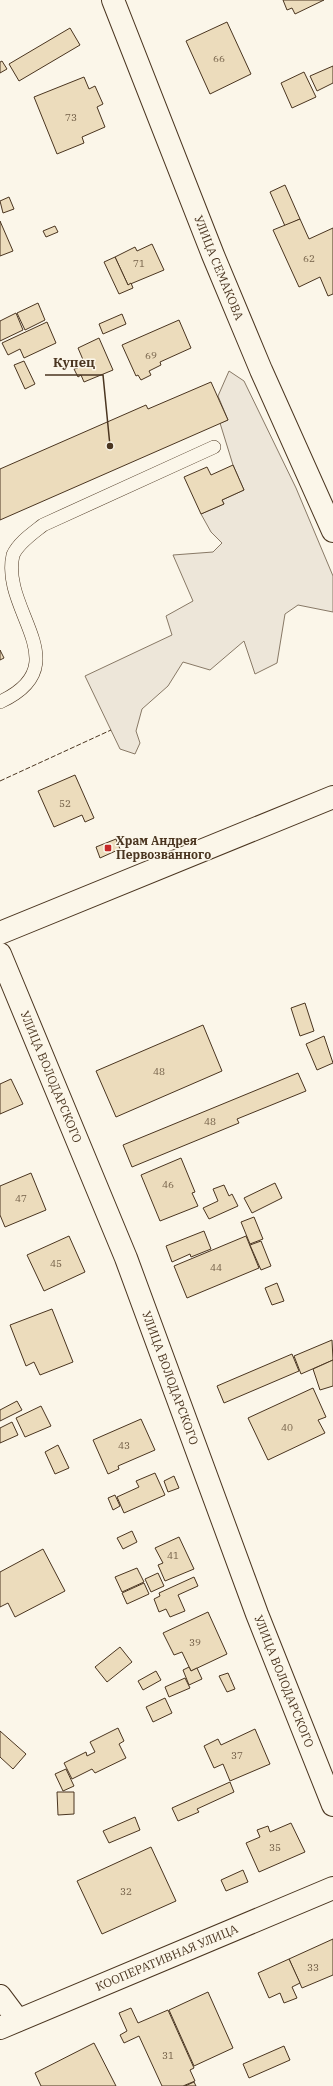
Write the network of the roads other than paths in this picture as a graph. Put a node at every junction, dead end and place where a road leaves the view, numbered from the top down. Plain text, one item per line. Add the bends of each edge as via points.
1 (113, 0) edge
2 (214, 447) dead end
3 (333, 531) edge
4 (0, 702) edge
5 (333, 797) edge
6 (0, 933) edge
7 (0, 954) edge
8 (333, 1805) edge
9 (333, 1888) edge
10 (0, 1996) edge
11 (9, 2024) edge

1 - 3 street, УЛИЦА СЕМАКОВА via 213,255
2 - 4 lane via 43,526 26,538 13,555 10,572 12,592 34,652 35,666 29,681 16,694
5 - 6 street
7 - 8 street, УЛИЦА ВОЛОДАРСКОГО via 126,1258 257,1614
9 - 11 street, КООПЕРАТИВНАЯ УЛИЦА
10 - 11 street

